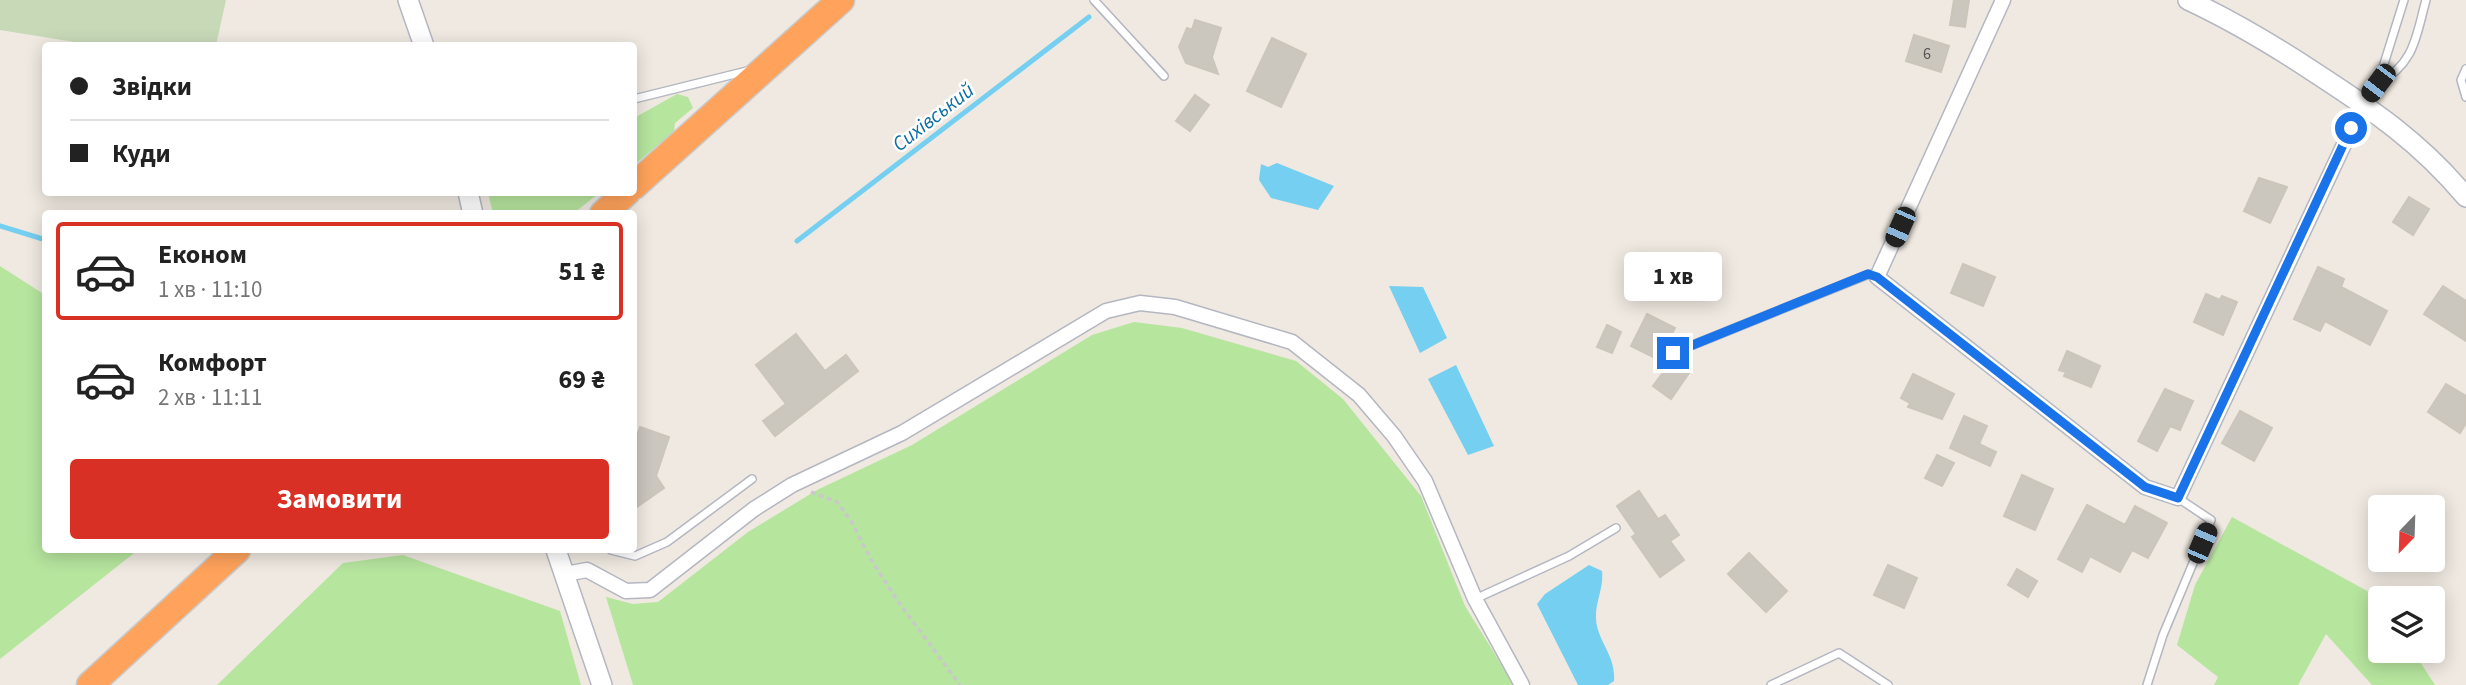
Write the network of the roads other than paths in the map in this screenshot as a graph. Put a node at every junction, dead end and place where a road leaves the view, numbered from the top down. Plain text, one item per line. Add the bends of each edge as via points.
1 (408, 0) edge
2 (841, 0) edge
3 (1094, 0) edge
4 (2003, 0) edge
5 (2188, 0) edge
6 (2404, 0) edge
7 (2426, 0) edge
8 (423, 42) edge
9 (771, 66) junction
10 (2466, 69) edge
11 (1164, 76) dead end
12 (2378, 83) junction
13 (2466, 97) edge
14 (637, 98) edge
15 (2363, 104) junction
16 (637, 183) edge
17 (622, 196) edge
18 (2466, 197) edge
19 (607, 210) edge
20 (1877, 277) junction
21 (1673, 353) dead end
22 (752, 479) dead end
23 (2178, 498) junction
24 (1616, 528) dead end
25 (234, 553) edge
26 (556, 553) edge
27 (625, 553) edge
28 (565, 573) junction
29 (1475, 599) junction
30 (90, 685) edge
31 (602, 685) edge
32 (1522, 685) edge
33 (1771, 685) edge
34 (1888, 685) edge
35 (2147, 685) edge

1 - 8 street
2 - 9 highway
3 - 11 lane
4 - 20 street
5 - 15 street via 2237,22
6 - 12 lane
7 - 12 lane via 2412,53 2396,74
9 - 14 lane
9 - 16 highway
10 - 13 lane via 2461,80
12 - 15 lane
15 - 18 street via 2408,136
15 - 23 street
17 - 19 highway
20 - 21 lane via 1868,274
20 - 23 street via 2145,487
22 - 27 lane via 667,542 635,555
23 - 35 lane via 2211,520
24 - 29 lane via 1569,556
25 - 30 highway
26 - 28 street
28 - 29 street via 587,570 626,591 650,590 792,485 902,433 1106,311 1140,303 1175,307 1292,342 1359,395 1425,481
28 - 31 street
29 - 32 street
33 - 34 lane via 1839,653

